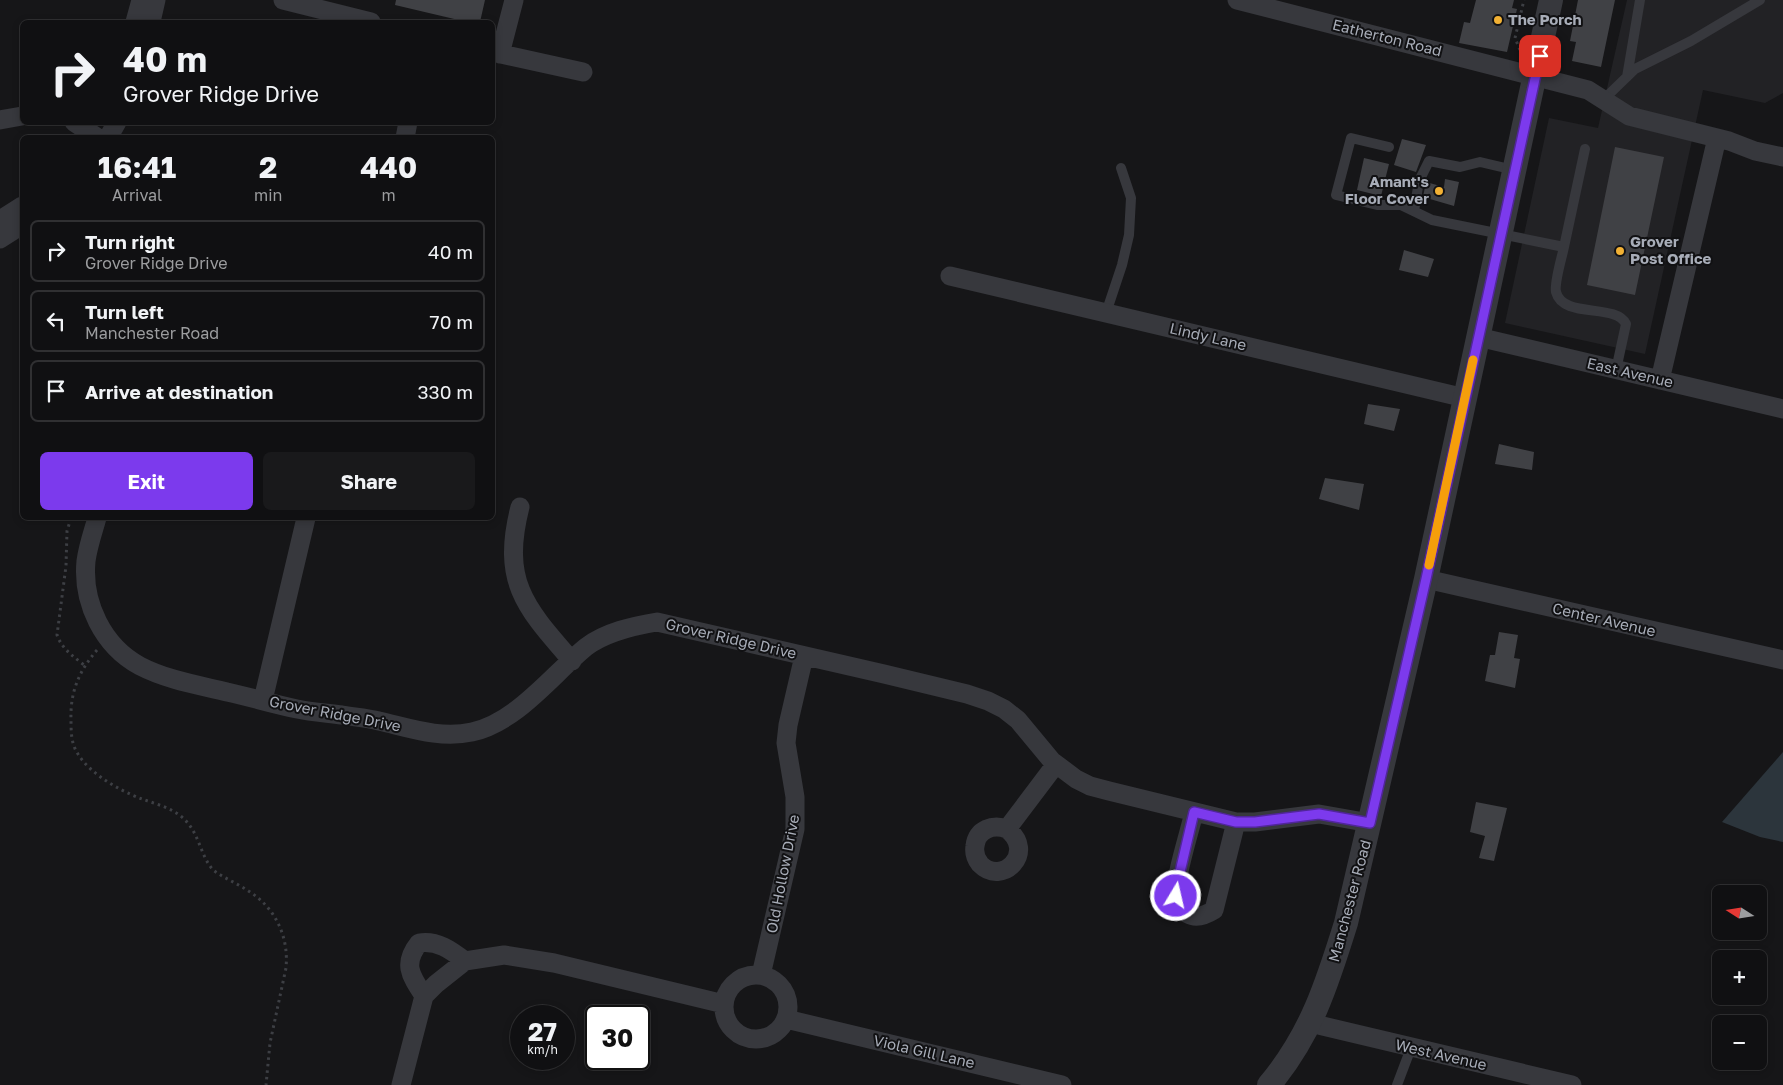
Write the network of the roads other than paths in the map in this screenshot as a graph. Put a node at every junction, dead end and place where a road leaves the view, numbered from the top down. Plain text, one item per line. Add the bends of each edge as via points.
1 (141, 0) edge
2 (156, 0) edge
3 (283, 0) edge
4 (514, 0) edge
5 (1237, 0) edge
6 (1552, 0) edge
7 (1640, 0) edge
8 (1760, 0) edge
9 (136, 20) edge
10 (151, 20) edge
11 (363, 20) edge
12 (496, 53) edge
13 (583, 72) dead end
14 (1536, 76) junction
15 (1626, 77) junction
16 (1604, 99) junction
17 (20, 116) edge
18 (0, 120) edge
19 (80, 125) edge
20 (112, 125) edge
21 (98, 134) edge
22 (1717, 138) junction
23 (1389, 147) dead end
24 (1585, 149) dead end
25 (1783, 157) edge
26 (1120, 168) dead end
27 (1515, 170) junction
28 (20, 207) edge
29 (1414, 211) junction
30 (0, 220) edge
31 (20, 226) edge
32 (1501, 233) junction
33 (0, 239) edge
34 (1564, 247) junction
35 (950, 276) dead end
36 (1106, 312) junction
37 (1478, 337) junction
38 (1616, 370) junction
39 (1660, 380) junction
40 (1465, 398) junction
41 (1783, 409) edge
42 (520, 507) dead end
43 (96, 520) edge
44 (306, 520) edge
45 (1426, 579) junction
46 (804, 656) junction
47 (1783, 660) edge
48 (572, 661) junction
49 (263, 700) junction
50 (1056, 764) junction
51 (1194, 812) junction
52 (1236, 822) junction
53 (1370, 823) junction
54 (1007, 829) dead end
55 (466, 961) junction
56 (762, 975) junction
57 (424, 996) junction
58 (724, 1004) junction
59 (786, 1019) junction
60 (1310, 1024) junction
61 (1411, 1048) junction
62 (1560, 1084) edge
63 (401, 1085) edge
64 (1062, 1085) edge
65 (1269, 1085) edge
66 (1397, 1085) edge

1 - 9 street
2 - 10 street
3 - 11 street
4 - 12 street
5 - 14 street, Eatherton Road
6 - 14 street, Manchester Road
7 - 15 lane
8 - 15 lane
12 - 13 street
14 - 16 street, Eatherton Road via 1588,90
14 - 27 street, Manchester Road
15 - 16 lane
16 - 22 street, Eatherton Road via 1629,116
17 - 18 street
19 - 21 street
20 - 21 street
22 - 25 street, Eatherton Road
22 - 39 street
23 - 29 lane via 1351,138 1336,195 1377,205 1401,205
24 - 34 lane
26 - 36 lane via 1131,198 1129,234
27 - 29 lane via 1480,162 1460,166 1430,161 1419,181
27 - 32 street, Manchester Road
28 - 30 street
29 - 32 lane via 1432,220
31 - 33 street
32 - 34 lane
32 - 37 street, Manchester Road
34 - 38 lane via 1555,291 1560,300 1567,306 1619,316 1626,324
35 - 36 street, Lindy Lane
36 - 40 street, Lindy Lane
37 - 38 street, East Avenue
37 - 40 street, Manchester Road
38 - 39 street, East Avenue
39 - 41 street, East Avenue
40 - 45 street, Manchester Road
42 - 48 street via 513,548 514,570 520,590 527,606
43 - 49 street, Grover Ridge Drive via 88,547 86,582 89,603 113,646 142,667 172,679
44 - 49 street
45 - 47 street, Center Avenue
45 - 53 street, Manchester Road
46 - 48 street, Grover Ridge Drive via 657,622 601,638
46 - 50 street, Grover Ridge Drive via 988,701 1018,720
46 - 56 street, Old Hollow Drive via 786,743 795,797 795,829
48 - 49 street, Grover Ridge Drive via 512,713 473,732 432,733 377,720 298,710
50 - 51 street, Grover Ridge Drive via 1090,786
50 - 54 street
51 - 52 street, Grover Ridge Drive
51 - 52 street via 1176,889 1182,912 1193,917 1214,910
52 - 53 street, Grover Ridge Drive via 1319,814
53 - 60 street, Manchester Road via 1332,968
55 - 57 street
55 - 57 street via 442,945 418,942 408,962 411,975
55 - 58 street via 504,955 554,963
56 - 58 street via 741,978 732,985
56 - 59 street via 778,983 784,991 788,1010
57 - 63 street
58 - 59 street via 728,1024 735,1032 753,1040 773,1035
59 - 64 street, Viola Gill Lane
60 - 61 street, West Avenue
60 - 65 street, Manchester Road
61 - 62 street, West Avenue
61 - 66 lane

